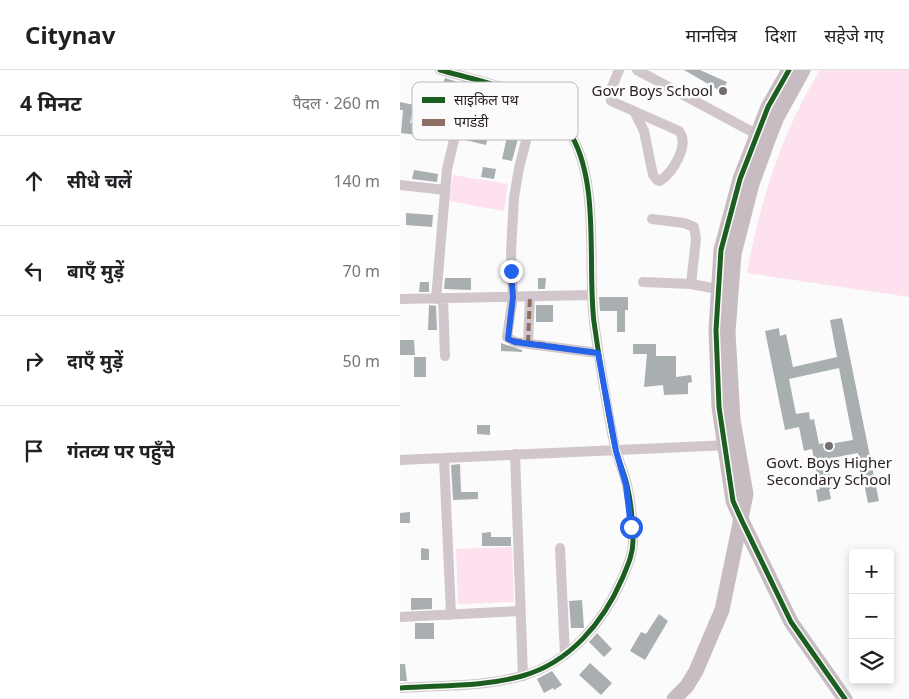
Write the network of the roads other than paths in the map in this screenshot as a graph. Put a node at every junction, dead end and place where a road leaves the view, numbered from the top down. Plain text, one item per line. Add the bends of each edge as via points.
1 (440, 70) edge
2 (620, 70) edge
3 (637, 70) edge
4 (789, 70) edge
5 (803, 70) edge
6 (469, 78) junction
7 (468, 82) edge
8 (480, 82) edge
9 (634, 111) junction
10 (763, 137) junction
11 (454, 140) edge
12 (526, 140) edge
13 (573, 140) edge
14 (400, 185) edge
15 (445, 190) junction
16 (652, 220) dead end
17 (643, 282) dead end
18 (691, 284) junction
19 (718, 289) junction
20 (591, 295) junction
21 (530, 296) junction
22 (513, 297) junction
23 (440, 298) junction
24 (400, 299) edge
25 (528, 343) junction
26 (598, 353) junction
27 (445, 356) dead end
28 (730, 445) junction
29 (616, 451) junction
30 (515, 454) junction
31 (444, 458) junction
32 (400, 460) edge
33 (742, 521) junction
34 (560, 548) dead end
35 (520, 611) junction
36 (452, 615) junction
37 (400, 617) edge
38 (565, 655) junction
39 (523, 676) junction
40 (400, 688) edge
41 (674, 699) edge
42 (845, 699) edge

1 - 6 street
2 - 9 street via 609,97 616,104
3 - 10 street
4 - 10 street via 768,107
5 - 10 street
6 - 7 street
6 - 8 street
9 - 9 street via 644,131 653,175 660,180 677,159 683,137 678,131
10 - 19 street via 740,179 721,250
10 - 28 street via 734,254 728,332 733,420
11 - 15 street
12 - 22 street via 514,198
13 - 20 street via 590,198
14 - 15 street
15 - 23 street
16 - 18 street via 694,227 696,239
17 - 18 street
18 - 19 street
19 - 28 street via 719,407
20 - 21 street
20 - 26 street
21 - 22 street
21 - 25 street
22 - 23 street
22 - 25 street via 508,339
23 - 24 street
23 - 27 street
25 - 26 street
26 - 29 street
28 - 29 street
28 - 33 street via 733,501
29 - 30 street
29 - 38 street via 630,511 633,542 630,559 606,610
30 - 31 street
30 - 35 street
31 - 32 street
31 - 36 street
33 - 41 street via 722,610 696,671
33 - 42 street via 791,622
34 - 38 street
35 - 36 street
35 - 39 street
36 - 37 street
38 - 39 street
39 - 40 street

